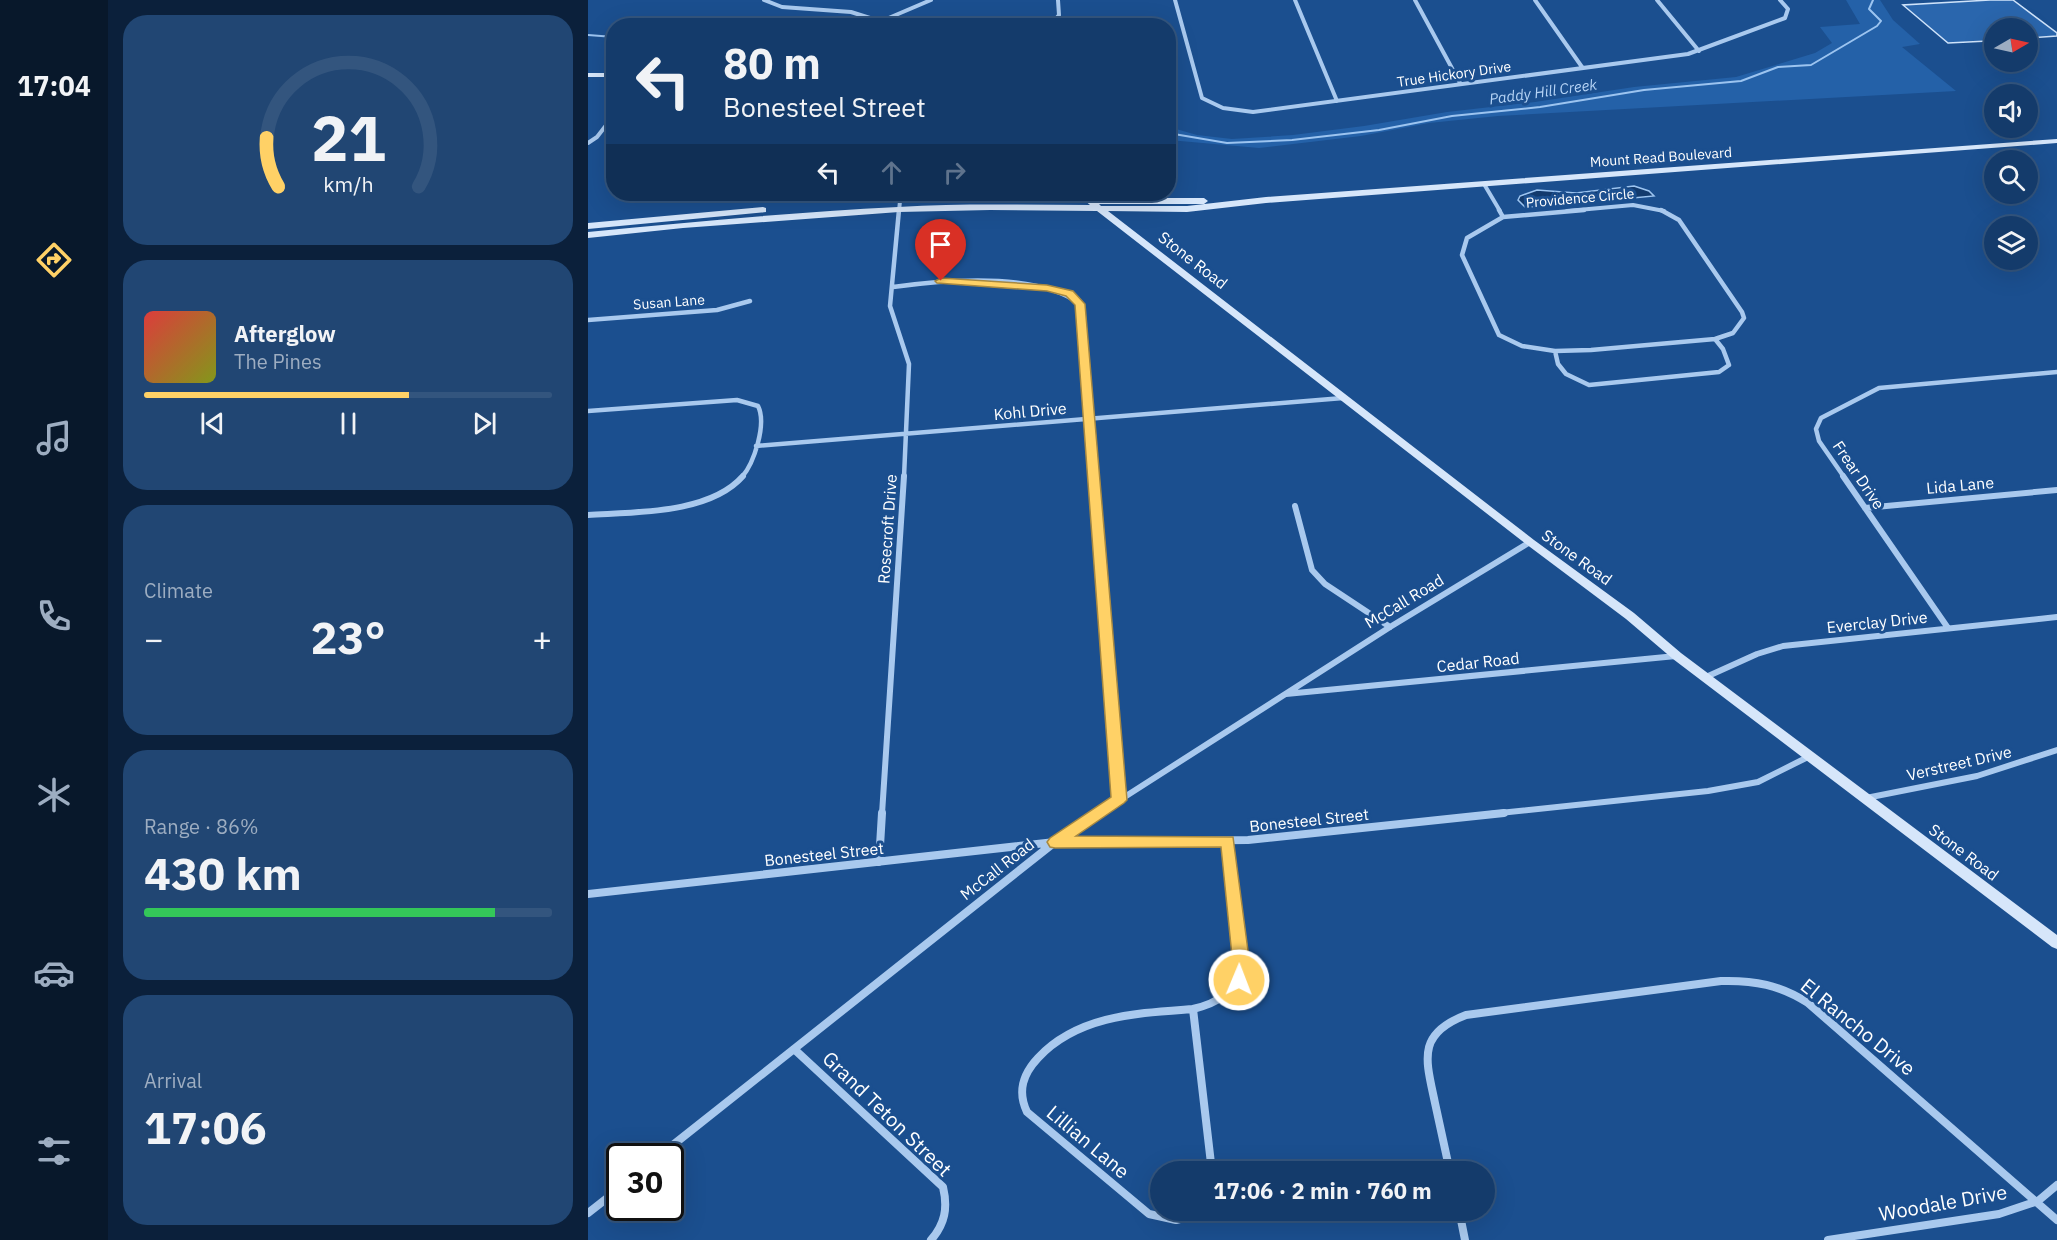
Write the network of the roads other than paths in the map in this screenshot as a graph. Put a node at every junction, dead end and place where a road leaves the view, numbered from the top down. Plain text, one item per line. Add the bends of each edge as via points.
1 (764, 0) edge
2 (931, 0) edge
3 (1058, 0) edge
4 (1175, 0) edge
5 (1295, 0) edge
6 (1415, 0) edge
7 (1535, 0) edge
8 (1657, 0) edge
9 (1780, 0) edge
10 (875, 18) edge
11 (888, 18) edge
12 (1057, 18) edge
13 (1700, 51) junction
14 (1582, 66) junction
15 (588, 75) edge
16 (606, 75) edge
17 (1460, 83) junction
18 (1337, 101) junction
19 (606, 125) edge
20 (2057, 141) edge
21 (588, 143) edge
22 (1484, 184) junction
23 (1266, 200) junction
24 (975, 201) edge
25 (1091, 201) edge
26 (1176, 201) edge
27 (900, 205) junction
28 (1175, 209) junction
29 (1102, 210) junction
30 (1503, 217) junction
31 (588, 224) edge
32 (588, 235) edge
33 (1139, 239) junction
34 (893, 287) junction
35 (750, 302) dead end
36 (588, 320) edge
37 (1715, 339) junction
38 (1555, 351) junction
39 (2057, 372) edge
40 (1343, 398) junction
41 (588, 411) edge
42 (1089, 420) junction
43 (907, 434) junction
44 (756, 446) junction
45 (2057, 490) edge
46 (1295, 506) dead end
47 (1865, 507) junction
48 (588, 515) edge
49 (1530, 542) junction
50 (2057, 617) edge
51 (1390, 627) junction
52 (1948, 628) junction
53 (1677, 656) junction
54 (1706, 677) junction
55 (1282, 695) junction
56 (2057, 750) edge
57 (1810, 756) junction
58 (1865, 798) junction
59 (1119, 800) junction
60 (1228, 841) junction
61 (1055, 842) junction
62 (879, 862) junction
63 (588, 894) edge
64 (2057, 943) edge
65 (1193, 1009) junction
66 (794, 1049) junction
67 (675, 1143) edge
68 (1211, 1161) edge
69 (1447, 1161) edge
70 (2057, 1185) edge
71 (606, 1199) edge
72 (2038, 1201) junction
73 (588, 1213) edge
74 (1150, 1214) edge
75 (2057, 1220) edge
76 (1461, 1221) edge
77 (931, 1240) edge
78 (1465, 1240) edge
79 (1828, 1240) edge

1 - 10 street via 782,7 851,12
2 - 11 street
3 - 12 street
4 - 18 street, True Hickory Drive via 1199,93 1206,100 1223,108 1253,112
5 - 18 street
6 - 17 street
7 - 14 street
8 - 13 street
9 - 13 street, True Hickory Drive via 1788,9 1785,18
13 - 14 street, True Hickory Drive
14 - 17 street, True Hickory Drive
15 - 16 main road
17 - 18 street, True Hickory Drive
19 - 21 street
20 - 22 main road, Mount Read Boulevard
22 - 23 main road, Mount Read Boulevard
22 - 30 street, Providence Circle
23 - 26 main road, Mount Read Boulevard
23 - 28 main road, Mount Read Boulevard
24 - 27 main road, Mount Read Boulevard
25 - 29 main road, Stone Road
27 - 29 main road, Mount Read Boulevard
27 - 31 main road, Mount Read Boulevard
27 - 32 main road, Mount Read Boulevard
27 - 34 street, Rosecroft Drive
28 - 29 main road, Mount Read Boulevard
28 - 33 main road via 1148,213 1134,221
29 - 33 main road, Stone Road
30 - 37 street, Providence Circle via 1633,206 1671,213 1684,226 1744,318 1736,332
30 - 38 street, Providence Circle via 1467,238 1462,255 1499,335 1522,346
33 - 40 main road, Stone Road
34 - 42 street via 958,281 1070,293 1080,304
34 - 43 street, Rosecroft Drive via 890,306 909,364
35 - 36 street, Susan Lane via 717,310
37 - 38 street, Providence Circle
37 - 38 street via 1729,365 1719,372 1588,385 1571,379 1559,366
39 - 47 street, Frear Drive via 1879,388 1826,414 1816,429 1819,441
40 - 42 street, Kohl Drive
40 - 49 main road, Stone Road
41 - 44 street via 746,401 761,411
42 - 43 street, Kohl Drive
42 - 59 street
43 - 44 street, Kohl Drive
43 - 62 street, Rosecroft Drive
44 - 48 street via 753,461 741,478 719,494 682,506
45 - 47 street, Lida Lane
46 - 51 street via 1312,570 1325,584
47 - 52 street, Frear Drive
49 - 51 street, McCall Road
49 - 53 main road, Stone Road
50 - 52 street, Everclay Drive
51 - 55 street, McCall Road
52 - 54 street, Everclay Drive via 1783,646
53 - 54 main road, Stone Road
53 - 55 street, Cedar Road
54 - 57 main road, Stone Road
55 - 59 street, McCall Road
56 - 58 street, Verstreet Drive via 1977,776
57 - 58 main road, Stone Road
57 - 60 street, Bonesteel Street via 1758,782 1708,791
58 - 64 main road, Stone Road
59 - 61 street, McCall Road
60 - 61 street, Bonesteel Street
60 - 65 street, Lillian Lane via 1240,973 1223,999
61 - 62 street, Bonesteel Street
61 - 66 street, McCall Road
62 - 63 street, Bonesteel Street
65 - 68 street
65 - 74 street, Lillian Lane via 1131,1014 1088,1025 1058,1040 1024,1074 1020,1095 1027,1112
66 - 67 street, McCall Road
66 - 77 street, Grand Teton Street via 943,1187 947,1201 945,1219
69 - 72 street, El Rancho Drive via 1428,1076 1427,1048 1442,1026 1466,1015 1721,981 1756,981 1774,985 1808,1002
70 - 72 street, Woodale Drive
71 - 73 street
72 - 75 street, El Rancho Drive
72 - 79 street, Woodale Drive via 1999,1215
76 - 78 street

